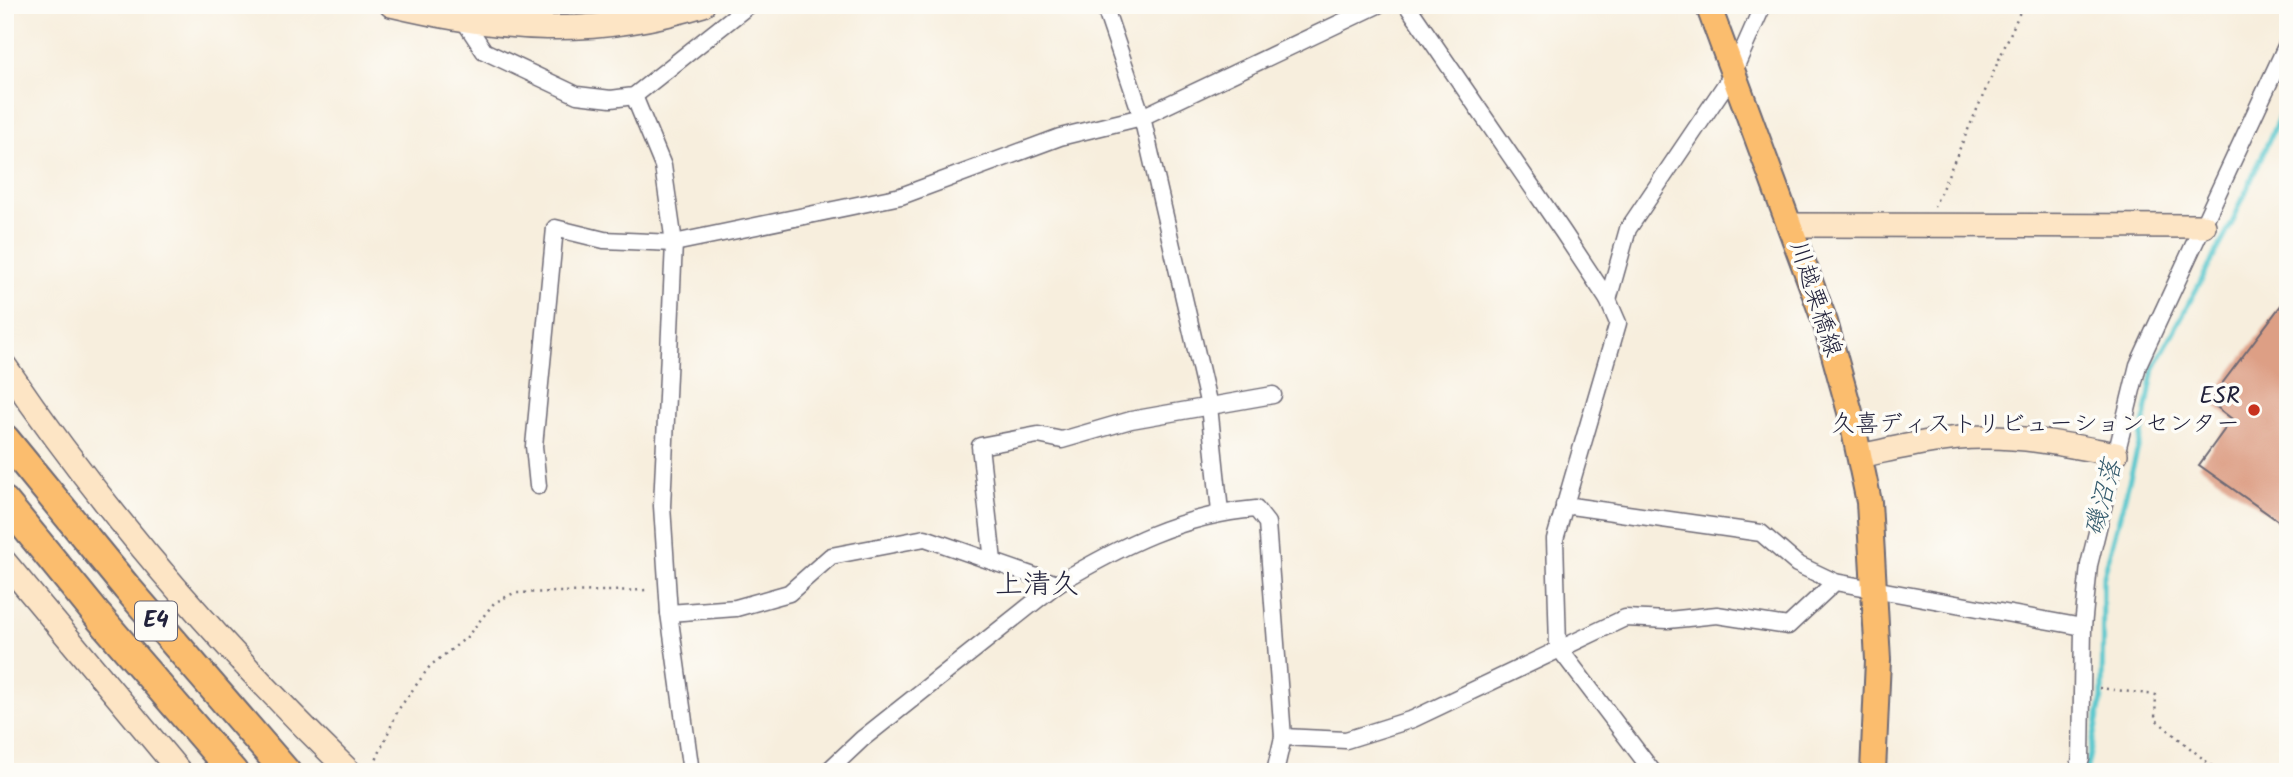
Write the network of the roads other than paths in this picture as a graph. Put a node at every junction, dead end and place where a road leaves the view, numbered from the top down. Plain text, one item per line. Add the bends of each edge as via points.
1 (391, 5) edge
2 (703, 5) edge
3 (749, 5) edge
4 (1104, 5) edge
5 (1378, 5) edge
6 (1407, 5) edge
7 (1708, 5) edge
8 (1763, 5) edge
9 (465, 22) junction
10 (2288, 43) edge
11 (1732, 75) junction
12 (634, 96) junction
13 (1142, 117) junction
14 (1790, 225) junction
15 (2204, 226) junction
16 (674, 243) junction
17 (1608, 300) junction
18 (5, 366) edge
19 (1273, 395) dead end
20 (1209, 406) junction
21 (5, 439) edge
22 (2116, 454) junction
23 (1859, 456) junction
24 (538, 486) dead end
25 (5, 502) edge
26 (1564, 505) junction
27 (1220, 512) junction
28 (993, 561) junction
29 (5, 562) edge
30 (1835, 582) junction
31 (1057, 584) junction
32 (1874, 587) junction
33 (669, 613) junction
34 (2083, 627) junction
35 (1558, 648) junction
36 (1283, 737) junction
37 (317, 739) junction
38 (180, 772) edge
39 (233, 772) edge
40 (286, 772) edge
41 (333, 772) edge
42 (350, 772) edge
43 (691, 772) edge
44 (827, 772) edge
45 (1275, 772) edge
46 (1653, 772) edge
47 (1873, 772) edge
48 (2077, 772) edge

1 - 9 street
2 - 9 street via 645,20 579,29
3 - 12 street
4 - 13 street
5 - 13 street
6 - 17 street
7 - 11 main road, 川越栗橋線
8 - 11 street
9 - 12 street via 484,51 577,95
10 - 15 street
11 - 14 main road, 川越栗橋線
11 - 17 street via 1628,229
12 - 16 street via 663,166
13 - 16 street via 1060,137 901,196
13 - 20 street
14 - 15 street
14 - 23 main road, 川越栗橋線 via 1825,322
15 - 22 street via 2138,365
16 - 24 street via 604,240 555,228 534,446
16 - 33 street via 662,506
17 - 26 street via 1618,323
18 - 37 street via 60,447 135,539
19 - 20 street
20 - 27 street
20 - 28 street via 1131,420 1062,440 1038,435 980,446
21 - 40 highway, E4
22 - 23 street via 2033,440 1980,437
22 - 34 street via 2089,565
23 - 32 main road, 川越栗橋線 via 1869,502
25 - 39 highway, E4
26 - 30 street via 1761,533 1797,564
26 - 35 street via 1555,539
27 - 31 street via 1124,544
27 - 36 street via 1256,509 1266,523
28 - 31 street
28 - 33 street via 925,538 831,556 789,593 736,608
29 - 38 street
30 - 32 street
30 - 35 street via 1788,626 1717,615 1625,618
31 - 44 street
32 - 34 street
32 - 47 main road, 川越栗橋線 via 1878,660
33 - 43 street
34 - 48 street
35 - 36 street via 1413,719 1377,731 1346,740
35 - 46 street
36 - 45 street
37 - 41 street
37 - 42 street

